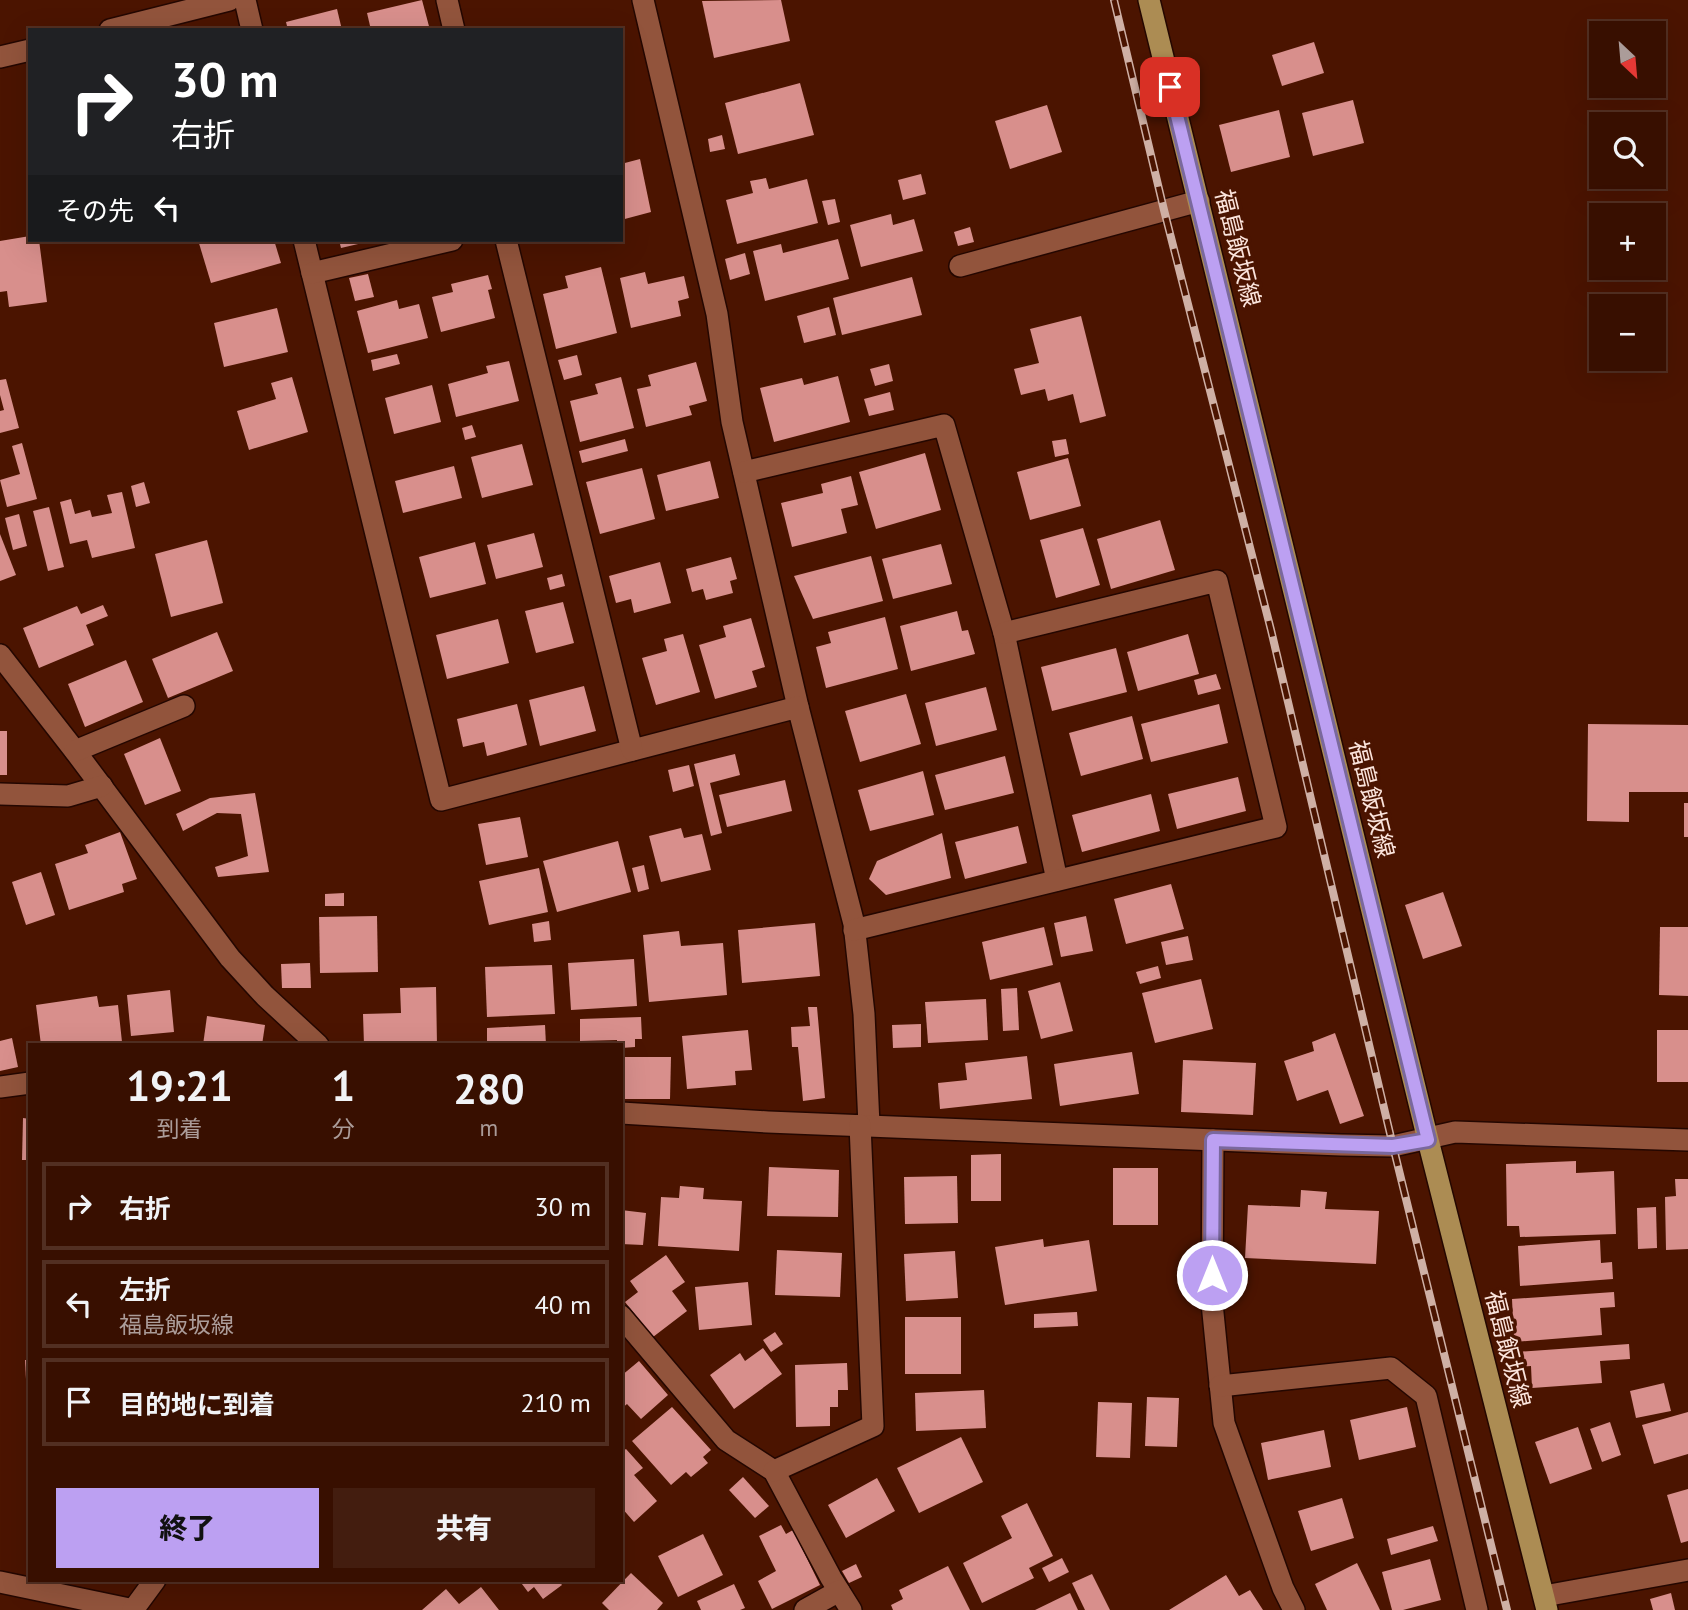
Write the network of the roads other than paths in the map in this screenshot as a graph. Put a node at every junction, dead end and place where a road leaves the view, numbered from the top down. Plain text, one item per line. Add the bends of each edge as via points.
1 (229, 0) edge
2 (245, 0) edge
3 (447, 0) edge
4 (643, 0) edge
5 (1149, 0) edge
6 (118, 28) edge
7 (252, 28) edge
8 (454, 28) edge
9 (28, 50) edge
10 (0, 57) edge
11 (1199, 201) junction
12 (304, 242) edge
13 (444, 242) edge
14 (506, 242) edge
15 (960, 265) dead end
16 (312, 274) junction
17 (744, 472) junction
18 (1004, 633) junction
19 (0, 655) edge
20 (184, 706) dead end
21 (798, 707) junction
22 (632, 750) junction
23 (75, 751) junction
24 (102, 786) junction
25 (0, 794) edge
26 (1057, 880) junction
27 (854, 930) junction
28 (316, 1043) edge
29 (28, 1083) edge
30 (0, 1087) edge
31 (623, 1113) edge
32 (864, 1125) junction
33 (1213, 1140) junction
34 (1428, 1140) junction
35 (1688, 1140) edge
36 (623, 1318) edge
37 (1220, 1386) junction
38 (774, 1471) junction
39 (1688, 1570) edge
40 (0, 1582) edge
41 (154, 1582) edge
42 (839, 1591) junction
43 (1546, 1603) edge
44 (134, 1610) edge
45 (805, 1610) edge
46 (851, 1610) edge
47 (1294, 1610) edge
48 (1477, 1610) edge

1 - 6 street
2 - 7 street
3 - 8 street
4 - 17 street via 717,314
5 - 11 main road, 福島飯坂線
9 - 10 street
11 - 15 street
11 - 34 main road, 福島飯坂線
12 - 16 street
13 - 16 street
14 - 22 street
16 - 22 street via 441,800
17 - 18 street via 944,425
17 - 21 street
18 - 26 street
18 - 26 street via 1217,581 1276,827
19 - 23 street
20 - 23 street
21 - 22 street
21 - 27 street
23 - 24 street
24 - 25 street via 68,796
24 - 28 street via 230,958
26 - 27 street
27 - 32 street via 864,1014
29 - 30 street
31 - 32 street
32 - 33 street
32 - 38 street via 873,1426
33 - 34 street via 1393,1146
33 - 37 street via 1212,1303
34 - 35 street via 1455,1132
34 - 43 main road, 福島飯坂線
36 - 38 street via 726,1440
37 - 47 street via 1224,1423
37 - 48 street via 1391,1368 1426,1396
38 - 42 street
39 - 43 street
40 - 44 street
41 - 44 street
42 - 45 street
42 - 46 street

